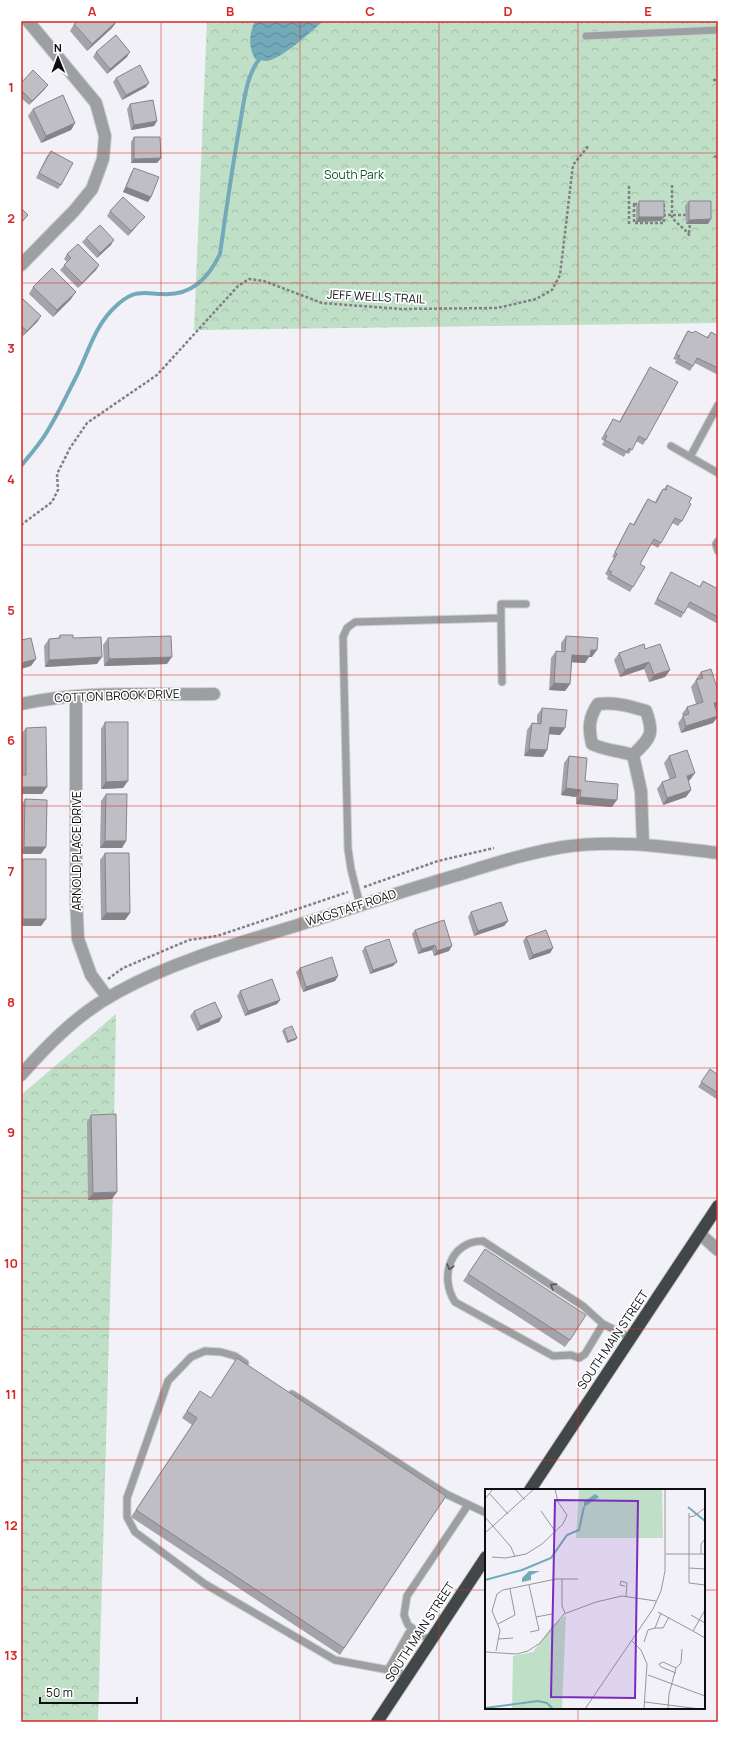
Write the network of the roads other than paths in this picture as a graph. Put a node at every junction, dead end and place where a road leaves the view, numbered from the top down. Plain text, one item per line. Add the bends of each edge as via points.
1 (28, 21) edge
2 (718, 30) edge
3 (586, 36) dead end
4 (21, 265) edge
5 (718, 405) edge
6 (671, 446) dead end
7 (690, 457) junction
8 (718, 472) edge
9 (718, 541) edge
10 (718, 551) edge
11 (526, 604) dead end
12 (501, 618) junction
13 (502, 682) dead end
14 (214, 694) dead end
15 (76, 696) junction
16 (21, 704) edge
17 (633, 755) junction
18 (643, 844) junction
19 (718, 853) edge
20 (360, 905) junction
21 (108, 998) junction
22 (21, 1075) edge
23 (718, 1206) edge
24 (700, 1234) junction
25 (718, 1250) edge
26 (603, 1324) junction
27 (631, 1338) junction
28 (254, 1369) edge
29 (287, 1391) edge
30 (531, 1489) edge
31 (468, 1505) junction
32 (485, 1513) edge
33 (485, 1558) edge
34 (411, 1629) junction
35 (430, 1641) junction
36 (388, 1670) junction
37 (407, 1676) junction
38 (377, 1722) edge

1 - 4 street via 96,103 105,136 103,159 92,189
2 - 3 lane
5 - 7 lane
6 - 7 lane
7 - 8 lane
9 - 10 lane
11 - 12 lane via 501,604
12 - 13 lane
12 - 20 lane via 355,622 347,628 343,637 348,849
14 - 15 street, COTTON BROOK DRIVE
15 - 16 street, COTTON BROOK DRIVE
15 - 21 street, ARNOLD PLACE DRIVE via 78,939 91,974
17 - 17 street via 649,740 651,725 646,711 629,705 598,704 591,714 589,734 592,744 602,749
17 - 18 street via 641,791
18 - 19 street, WAGSTAFF ROAD
18 - 20 street, WAGSTAFF ROAD via 564,847 511,858
20 - 21 street, WAGSTAFF ROAD via 152,974
21 - 22 street, WAGSTAFF ROAD via 74,1022 40,1053
23 - 24 highway, SOUTH MAIN STREET
24 - 25 street
24 - 27 highway, SOUTH MAIN STREET
26 -> 26 lane via 585,1308 483,1240 464,1245 448,1267 448,1292 455,1302 553,1356 571,1355 579,1358 585,1354
26 - 27 lane
27 - 30 highway, SOUTH MAIN STREET
28 - 36 lane via 235,1356 205,1351 191,1357 168,1381 127,1498 127,1517 135,1532 205,1584 289,1634 335,1660
29 - 31 lane via 446,1494
31 - 32 lane
31 - 34 lane via 407,1596 404,1615
33 - 35 highway, SOUTH MAIN STREET
34 - 35 lane
34 - 36 lane
35 - 37 highway, SOUTH MAIN STREET
36 - 37 lane
37 - 38 highway, SOUTH MAIN STREET

